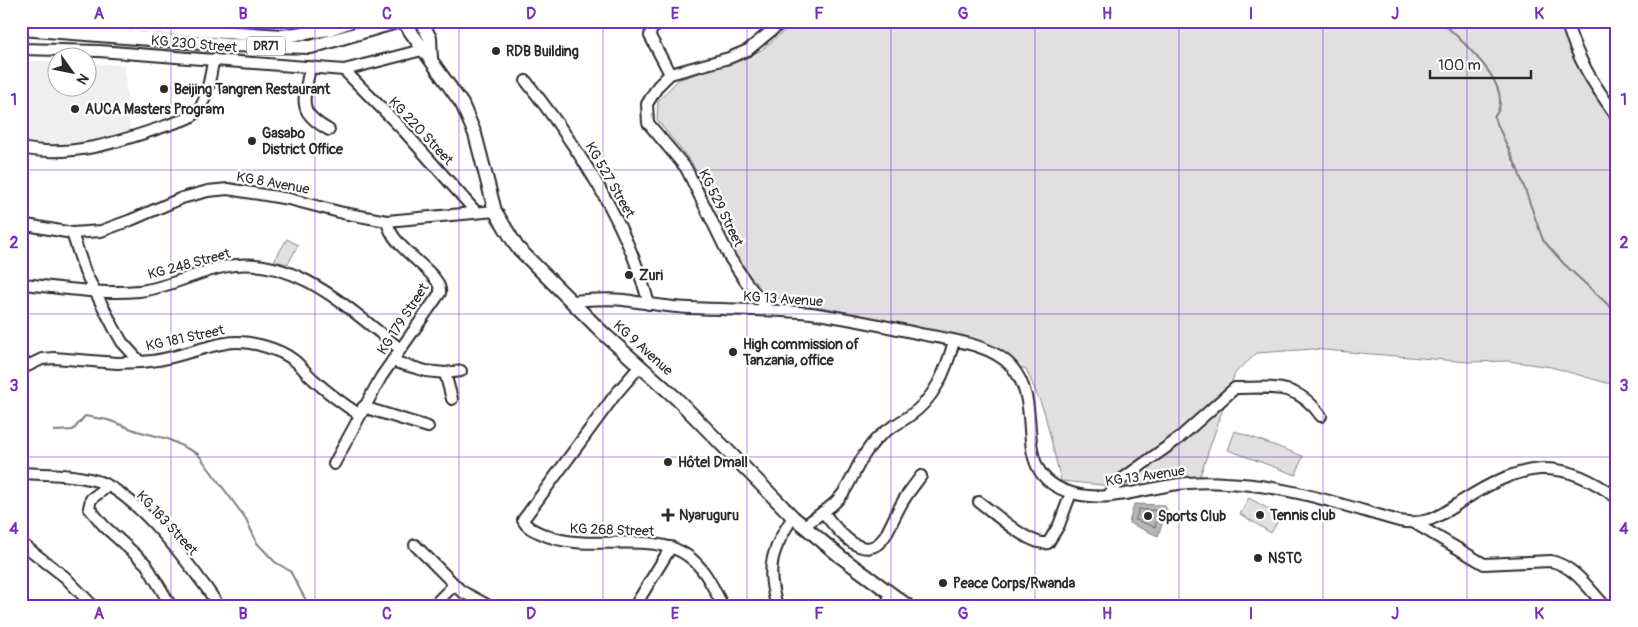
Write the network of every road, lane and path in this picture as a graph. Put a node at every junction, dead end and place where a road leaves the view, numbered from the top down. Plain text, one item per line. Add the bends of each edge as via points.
1 (59, 21) edge
2 (351, 21) edge
3 (402, 21) edge
4 (421, 21) edge
5 (663, 21) edge
6 (783, 21) edge
7 (1566, 21) edge
8 (21, 29) edge
9 (175, 41) junction
10 (21, 49) edge
11 (426, 54) junction
12 (174, 56) junction
13 (214, 59) junction
14 (310, 67) junction
15 (344, 70) junction
16 (670, 74) junction
17 (526, 81) dead end
18 (1617, 117) edge
19 (329, 130) dead end
20 (21, 148) edge
21 (495, 211) junction
22 (476, 212) junction
23 (387, 221) junction
24 (21, 224) edge
25 (72, 233) junction
26 (21, 284) edge
27 (97, 292) junction
28 (572, 301) junction
29 (649, 304) junction
30 (769, 310) junction
31 (954, 341) junction
32 (400, 348) junction
33 (392, 361) junction
34 (140, 362) junction
35 (640, 366) junction
36 (21, 369) edge
37 (461, 371) dead end
38 (445, 372) junction
39 (452, 399) dead end
40 (361, 411) junction
41 (1321, 416) dead end
42 (428, 427) dead end
43 (334, 464) dead end
44 (21, 473) edge
45 (921, 476) dead end
46 (108, 486) junction
47 (1071, 493) junction
48 (1108, 496) junction
49 (1617, 498) edge
50 (980, 502) dead end
51 (823, 512) junction
52 (793, 517) junction
53 (1416, 524) junction
54 (804, 526) junction
55 (21, 543) edge
56 (415, 545) dead end
57 (671, 547) junction
58 (454, 585) junction
59 (889, 600) edge
60 (93, 606) edge
61 (171, 606) edge
62 (218, 606) edge
63 (433, 606) edge
64 (488, 606) edge
65 (635, 606) edge
66 (723, 606) edge
67 (777, 606) edge
68 (908, 606) edge
69 (1605, 606) edge

1 - 2 main road, DR71 via 282,36
3 - 9 main road, DR71 via 311,47
3 - 11 main road, KG 9 Avenue
4 - 11 main road, KG 9 Avenue via 430,38
5 - 16 street via 651,30 650,36
6 - 16 street via 748,50
7 - 18 street via 1591,82
8 - 9 main road, DR71
9 - 12 street
10 - 12 street, KG 230 Street via 99,50
11 - 15 street, KG 230 Street
11 - 21 main road, KG 9 Avenue via 462,104 474,134
12 - 13 street, KG 230 Street
13 - 14 street, KG 230 Street
13 - 20 street via 202,105 196,115 109,144 55,152
14 - 15 street, KG 230 Street
14 - 19 street via 304,100 306,113
15 - 22 street, KG 220 Street
16 - 30 street, KG 529 Street via 651,95 647,104 648,123 686,168 730,258
17 - 29 street, KG 527 Street via 565,131 611,207 626,236
21 - 22 street, KG 8 Avenue
21 - 28 main road, KG 9 Avenue via 517,247
22 - 23 street, KG 8 Avenue
23 - 25 street, KG 8 Avenue via 228,189 182,198 107,229
23 - 32 street, KG 179 Street via 394,240 441,287 440,293
24 - 25 street, KG 8 Avenue
25 - 27 street, KG 181 Street via 85,272
26 - 27 street, KG 248 Street
27 - 32 street, KG 248 Street via 139,291 166,286 222,267 248,264 283,272 319,287
27 - 34 street, KG 181 Street via 122,342
28 - 29 street, KG 13 Avenue via 622,300
28 - 35 main road, KG 9 Avenue
29 - 30 street, KG 13 Avenue
30 - 31 street, KG 13 Avenue via 858,320
31 - 47 street, KG 13 Avenue via 996,354 1012,366 1026,396 1036,468 1052,483
31 - 51 street via 944,374 926,403 878,437 843,495
32 - 33 street, KG 179 Street
33 - 38 street via 426,371
33 - 40 street, KG 179 Street
34 - 36 street via 54,358
34 - 40 street, KG 181 Street via 165,360 227,342 242,341 266,346 294,360 312,379
35 - 52 main road, KG 9 Avenue via 752,473
35 - 57 street, KG 268 Street via 615,394 523,520 530,529 562,542
37 - 38 street
38 - 39 street
40 - 42 street, KG 181 Street
40 - 43 street, KG 179 Street
41 - 48 street via 1310,401 1288,390 1235,388 1150,461 1118,482
44 - 46 street, KG 183 Street via 98,481
45 - 51 street via 884,536 878,544 868,548 850,543
46 - 61 street via 91,499 89,508 146,564
46 - 62 street, KG 183 Street via 144,514
47 - 48 street, KG 13 Avenue
47 - 50 street via 1054,536 1043,544 1023,534
48 - 53 street, KG 13 Avenue via 1188,483 1232,483 1302,492
49 - 53 street via 1595,481 1543,468 1513,473 1439,516
51 - 54 street
52 - 54 main road, KG 9 Avenue
52 - 67 street via 776,543 770,565
53 - 69 street via 1484,564 1560,563 1568,567
54 - 59 main road, KG 9 Avenue
55 - 60 street via 60,572
56 - 58 street
57 - 65 street
57 - 66 street, KG 268 Street via 696,563
58 - 63 street
58 - 64 street
59 - 68 main road, KG 9 Avenue

